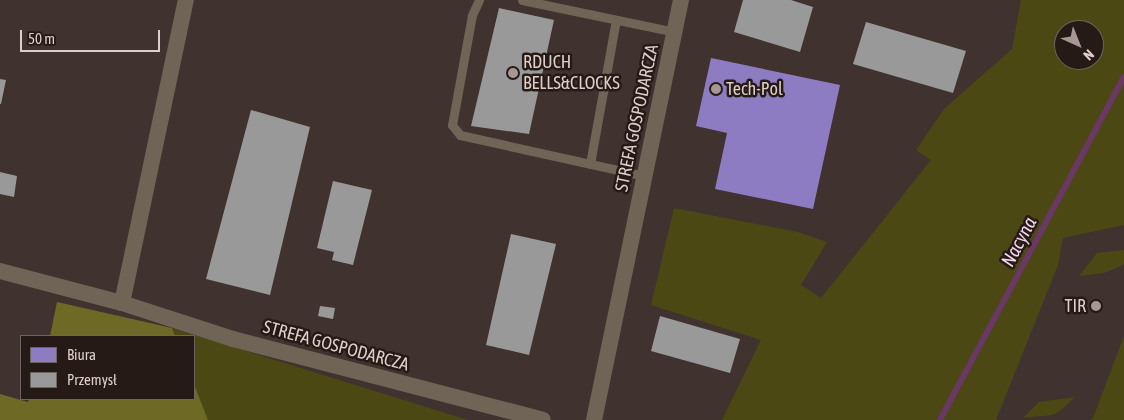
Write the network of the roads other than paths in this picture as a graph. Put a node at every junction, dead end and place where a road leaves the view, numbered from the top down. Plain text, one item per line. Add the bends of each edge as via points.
1 (186, 0) edge
2 (479, 0) edge
3 (522, 0) edge
4 (681, 0) edge
5 (616, 20) junction
6 (675, 32) junction
7 (590, 164) junction
8 (645, 176) junction
9 (0, 271) edge
10 (122, 303) junction
11 (543, 420) edge
12 (594, 420) edge

1 - 10 street
2 - 7 lane via 472,15 452,125 460,134
3 - 5 lane
4 - 6 street, STREFA GOSPODARCZA
5 - 6 lane
5 - 7 lane
6 - 8 street, STREFA GOSPODARCZA
7 - 8 lane
8 - 12 street, STREFA GOSPODARCZA
9 - 10 street, STREFA GOSPODARCZA
10 - 11 street, STREFA GOSPODARCZA via 232,340

